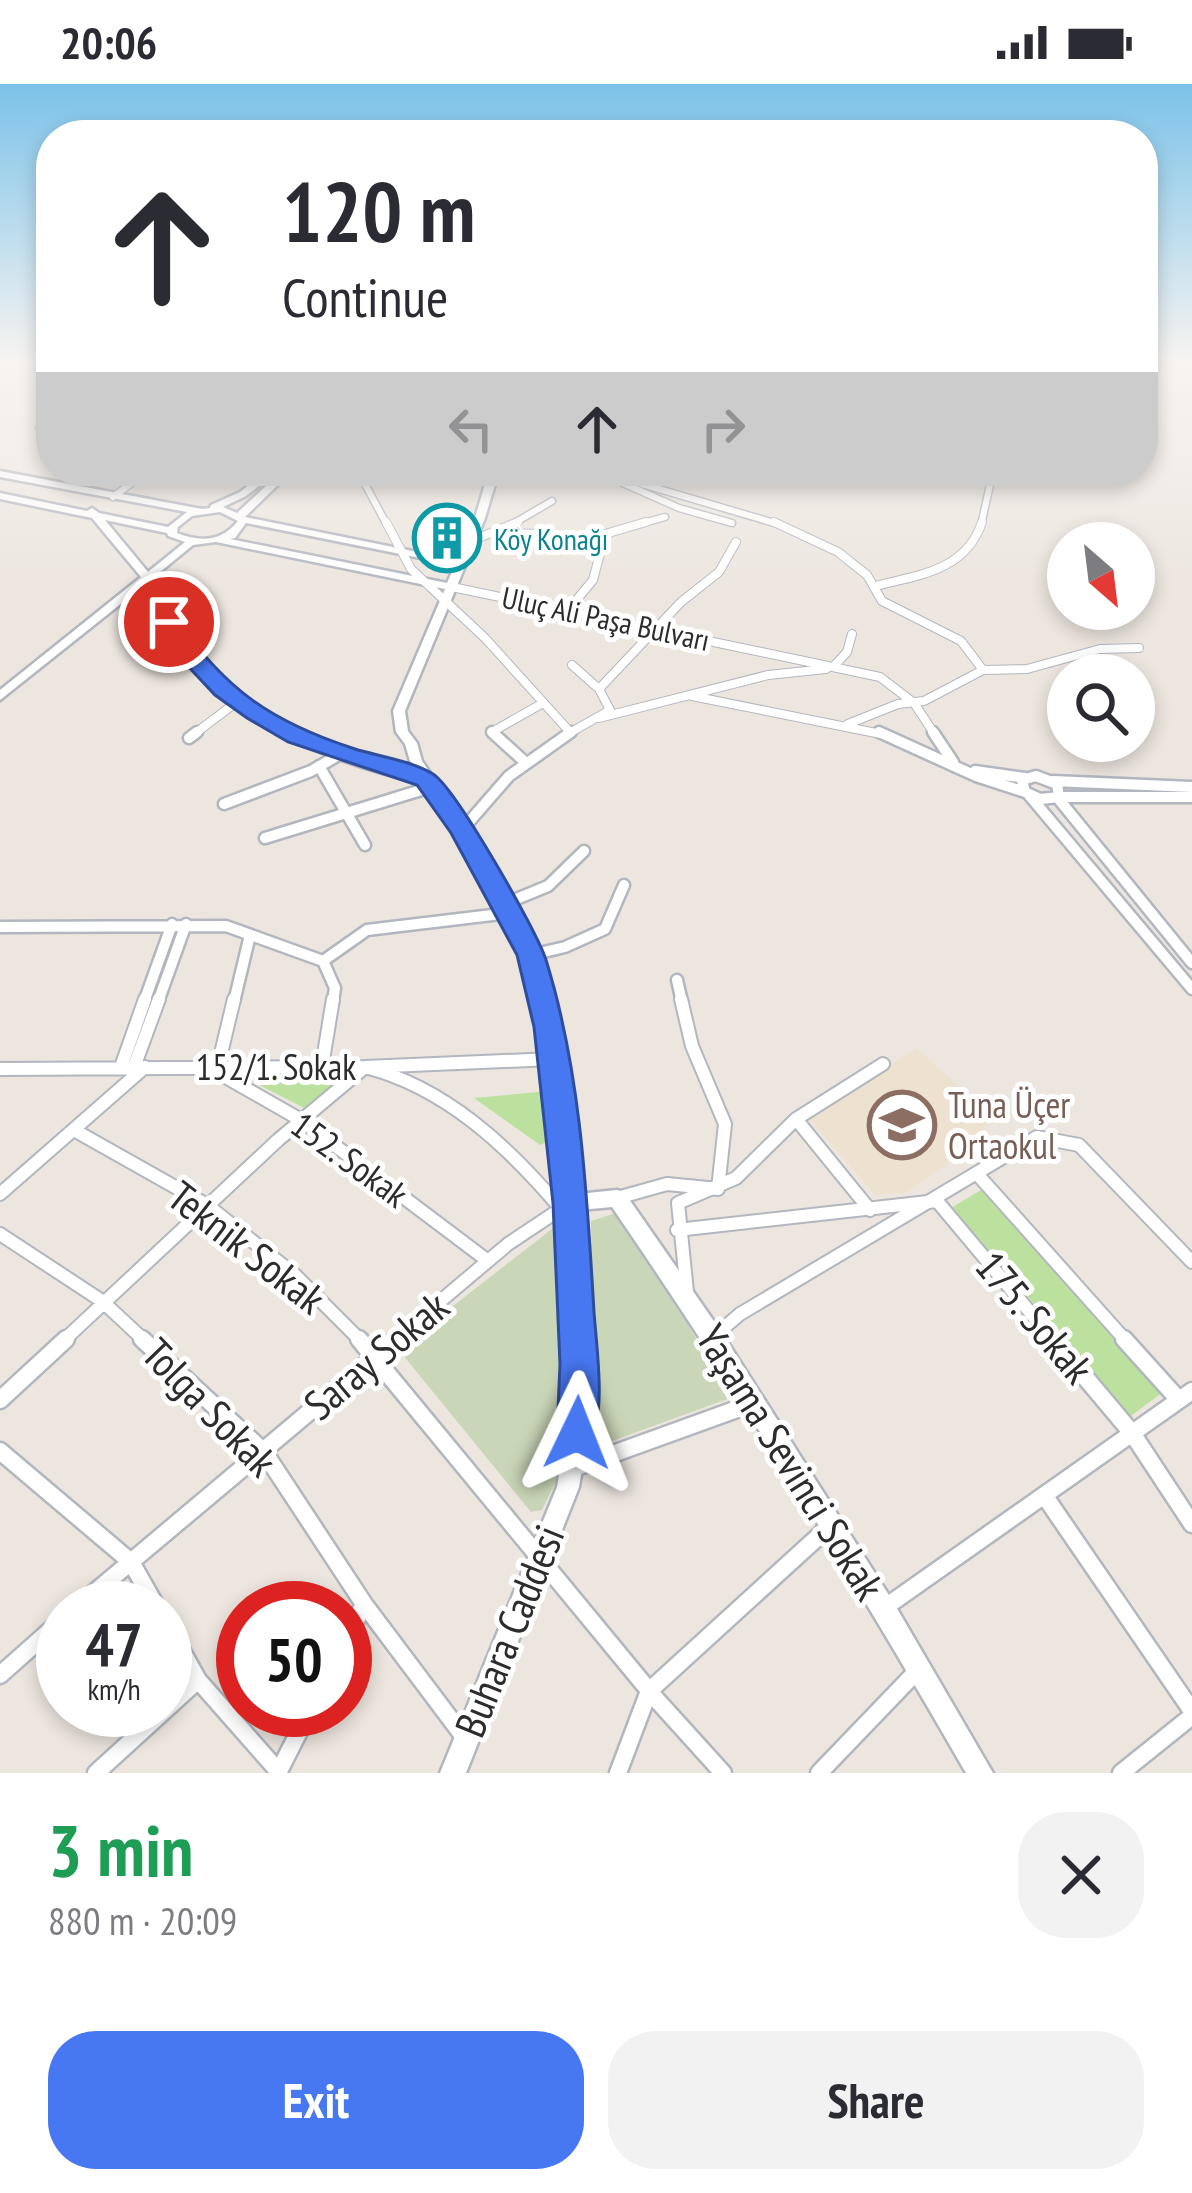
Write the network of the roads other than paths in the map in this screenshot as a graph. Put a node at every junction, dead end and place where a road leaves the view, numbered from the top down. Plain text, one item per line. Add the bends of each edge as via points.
1 (0, 474) edge
2 (36, 481) edge
3 (60, 486) edge
4 (78, 486) edge
5 (128, 486) edge
6 (253, 486) edge
7 (273, 486) edge
8 (366, 486) edge
9 (492, 486) edge
10 (624, 486) edge
11 (651, 486) edge
12 (990, 486) edge
13 (81, 490) junction
14 (0, 496) edge
15 (113, 497) junction
16 (552, 501) dead end
17 (205, 510) junction
18 (95, 515) junction
19 (242, 518) junction
20 (665, 518) dead end
21 (732, 523) dead end
22 (172, 531) junction
23 (494, 533) junction
24 (220, 540) junction
25 (584, 541) junction
26 (468, 542) junction
27 (736, 542) dead end
28 (190, 543) junction
29 (402, 553) junction
30 (458, 563) junction
31 (145, 580) junction
32 (421, 581) junction
33 (879, 585) junction
34 (447, 593) junction
35 (569, 609) junction
36 (659, 628) junction
37 (852, 634) dead end
38 (1139, 648) dead end
39 (572, 664) dead end
40 (835, 665) junction
41 (853, 669) junction
42 (983, 670) junction
43 (599, 689) junction
44 (0, 696) edge
45 (692, 697) junction
46 (238, 701) junction
47 (544, 703) junction
48 (914, 703) junction
49 (590, 720) junction
50 (848, 724) junction
51 (570, 732) junction
52 (189, 738) dead end
53 (341, 752) junction
54 (953, 762) junction
55 (526, 763) junction
56 (319, 766) junction
57 (972, 771) junction
58 (1025, 778) junction
59 (1053, 781) junction
60 (429, 784) junction
61 (1192, 787) edge
62 (1027, 793) junction
63 (1058, 797) junction
64 (1192, 797) edge
65 (224, 804) dead end
66 (346, 813) junction
67 (461, 830) junction
68 (265, 838) dead end
69 (364, 845) dead end
70 (584, 851) dead end
71 (624, 885) dead end
72 (506, 908) junction
73 (179, 924) junction
74 (0, 927) edge
75 (250, 935) junction
76 (531, 955) junction
77 (323, 961) junction
78 (1192, 963) edge
79 (677, 980) dead end
80 (1192, 989) edge
81 (553, 1059) junction
82 (883, 1064) dead end
83 (212, 1066) junction
84 (322, 1066) junction
85 (365, 1066) junction
86 (133, 1067) junction
87 (0, 1069) edge
88 (796, 1119) junction
89 (301, 1120) junction
90 (74, 1130) junction
91 (978, 1175) junction
92 (718, 1189) junction
93 (0, 1194) edge
94 (617, 1198) junction
95 (937, 1201) junction
96 (207, 1205) junction
97 (566, 1206) junction
98 (870, 1210) junction
99 (677, 1231) junction
100 (0, 1234) edge
101 (488, 1261) junction
102 (1192, 1262) edge
103 (102, 1301) junction
104 (688, 1301) junction
105 (712, 1337) junction
106 (375, 1355) junction
107 (1186, 1395) edge
108 (0, 1400) edge
109 (751, 1404) junction
110 (1132, 1433) junction
111 (0, 1450) edge
112 (264, 1451) junction
113 (571, 1469) junction
114 (1046, 1498) junction
115 (1192, 1524) edge
116 (831, 1525) junction
117 (540, 1554) junction
118 (131, 1562) junction
119 (108, 1581) edge
120 (142, 1581) edge
121 (349, 1581) edge
122 (884, 1607) junction
123 (372, 1615) edge
124 (36, 1643) edge
125 (192, 1669) edge
126 (917, 1671) junction
127 (0, 1676) edge
128 (198, 1679) junction
129 (649, 1691) junction
130 (1192, 1714) edge
131 (296, 1737) edge
132 (464, 1737) junction
133 (279, 1772) edge
134 (96, 1773) edge
135 (453, 1773) edge
136 (618, 1773) edge
137 (723, 1773) edge
138 (819, 1773) edge
139 (980, 1773) edge
140 (1121, 1773) edge

1 - 2 street, Uluç Ali Paşa Bulvarı
3 - 13 street, Uluç Ali Paşa Bulvarı
4 - 13 street
5 - 15 street
6 - 17 street
7 - 19 street
8 - 29 street
9 - 26 street, Buhara Caddesi
10 - 21 street
11 - 33 street via 758,515
12 - 33 street via 972,548 939,570
13 - 15 street, Uluç Ali Paşa Bulvarı
13 - 18 street
14 - 18 street
15 - 17 street, Uluç Ali Paşa Bulvarı
16 - 23 street
17 - 19 street, Uluç Ali Paşa Bulvarı
17 - 22 street via 180,518
18 - 22 street
18 - 31 street
19 - 24 street via 239,531
19 - 29 street, Uluç Ali Paşa Bulvarı
20 - 25 street
22 - 28 street
23 - 25 street
23 - 26 street
24 - 28 street, Uluç Ali Paşa Bulvarı
24 - 32 street, Uluç Ali Paşa Bulvarı
25 - 35 street via 604,549 602,564
26 - 30 street, Buhara Caddesi
27 - 36 street via 719,572
28 - 31 street
29 - 30 street, Uluç Ali Paşa Bulvarı
29 - 32 street
30 - 34 street, Buhara Caddesi
31 - 44 street
31 - 46 street via 193,659
32 - 34 street, Uluç Ali Paşa Bulvarı
33 - 42 street via 882,601 961,641
34 - 35 street, Uluç Ali Paşa Bulvarı
34 - 47 street
34 - 60 street, Buhara Caddesi via 399,710
35 - 36 street, Uluç Ali Paşa Bulvarı
36 - 40 street, Uluç Ali Paşa Bulvarı
36 - 43 street
37 - 40 street
38 - 42 street
39 - 43 street
40 - 41 street, Uluç Ali Paşa Bulvarı
41 - 45 street via 775,671
41 - 48 street, Uluç Ali Paşa Bulvarı via 891,682
42 - 48 street
43 - 49 street via 610,710
45 - 49 street
45 - 50 street
46 - 52 street
46 - 53 street via 296,737
47 - 51 street
47 - 55 street via 492,732
48 - 50 street
48 - 54 street, Uluç Ali Paşa Bulvarı
49 - 51 street
50 - 54 street
51 - 55 street
53 - 56 street
53 - 60 street
54 - 57 street
55 - 67 street
56 - 65 street
56 - 66 street
57 - 58 street
57 - 62 street
58 - 59 street
58 - 62 street
59 - 61 street
59 - 63 street
60 - 66 street
60 - 67 street, Buhara Caddesi
62 - 63 street
62 - 80 street
63 - 64 street
63 - 78 street
66 - 68 street
66 - 69 street
67 - 72 street, Buhara Caddesi
70 - 72 street via 548,886
71 - 76 street via 604,929
72 - 76 street, Buhara Caddesi
72 - 77 street via 367,930
73 - 74 street
73 - 75 street
73 - 86 street
75 - 77 street
75 - 83 street
76 - 81 street, Buhara Caddesi
77 - 84 street via 335,988
79 - 92 street via 692,1046 725,1124
81 - 85 street, 152/1. Sokak
81 - 97 street, Buhara Caddesi
82 - 88 street
83 - 84 street, 152/1. Sokak
83 - 86 street, 152/1. Sokak
83 - 89 street, 152. Sokak
84 - 85 street, 152/1. Sokak
85 - 89 street
85 - 97 street via 410,1080
86 - 87 street, 152/1. Sokak
86 - 90 street
88 - 92 street
88 - 98 street
89 - 96 street
89 - 101 street, 152. Sokak
90 - 93 street
90 - 96 street, Teknik Sokak
91 - 95 street
91 - 102 street via 1037,1137 1079,1145
91 - 107 street
92 - 94 street via 680,1180
92 - 99 street via 678,1203
94 - 97 street
94 - 104 street, Yaşama Sevinci Sokak
95 - 98 street
95 - 105 street
95 - 110 street, 175. Sokak
96 - 103 street
96 - 106 street, Teknik Sokak via 295,1275
97 - 101 street, Saray Sokak
97 - 113 street, Buhara Caddesi via 579,1364
98 - 99 street
99 - 104 street
100 - 103 street, Tolga Sokak
101 - 106 street, Saray Sokak
103 - 108 street
103 - 112 street, Tolga Sokak
104 - 105 street, Yaşama Sevinci Sokak
105 - 109 street, Yaşama Sevinci Sokak
106 - 112 street, Saray Sokak
106 - 117 street, Teknik Sokak
107 - 110 street
109 - 113 street
109 - 116 street, Yaşama Sevinci Sokak
110 - 114 street
110 - 115 street, 175. Sokak
111 - 118 street
112 - 118 street, Saray Sokak
112 - 121 street, Tolga Sokak
113 - 117 street, Buhara Caddesi
114 - 122 street
114 - 130 street
116 - 122 street, Yaşama Sevinci Sokak
116 - 129 street
117 - 129 street, Teknik Sokak
117 - 132 street, Buhara Caddesi
118 - 119 street, Saray Sokak
118 - 120 street
122 - 126 street, Yaşama Sevinci Sokak
123 - 132 street, Tolga Sokak
124 - 127 street
125 - 128 street
126 - 138 street
126 - 139 street, Yaşama Sevinci Sokak
128 - 133 street
128 - 134 street
129 - 136 street
129 - 137 street, Teknik Sokak
130 - 140 street
131 - 133 street
132 - 135 street, Buhara Caddesi

